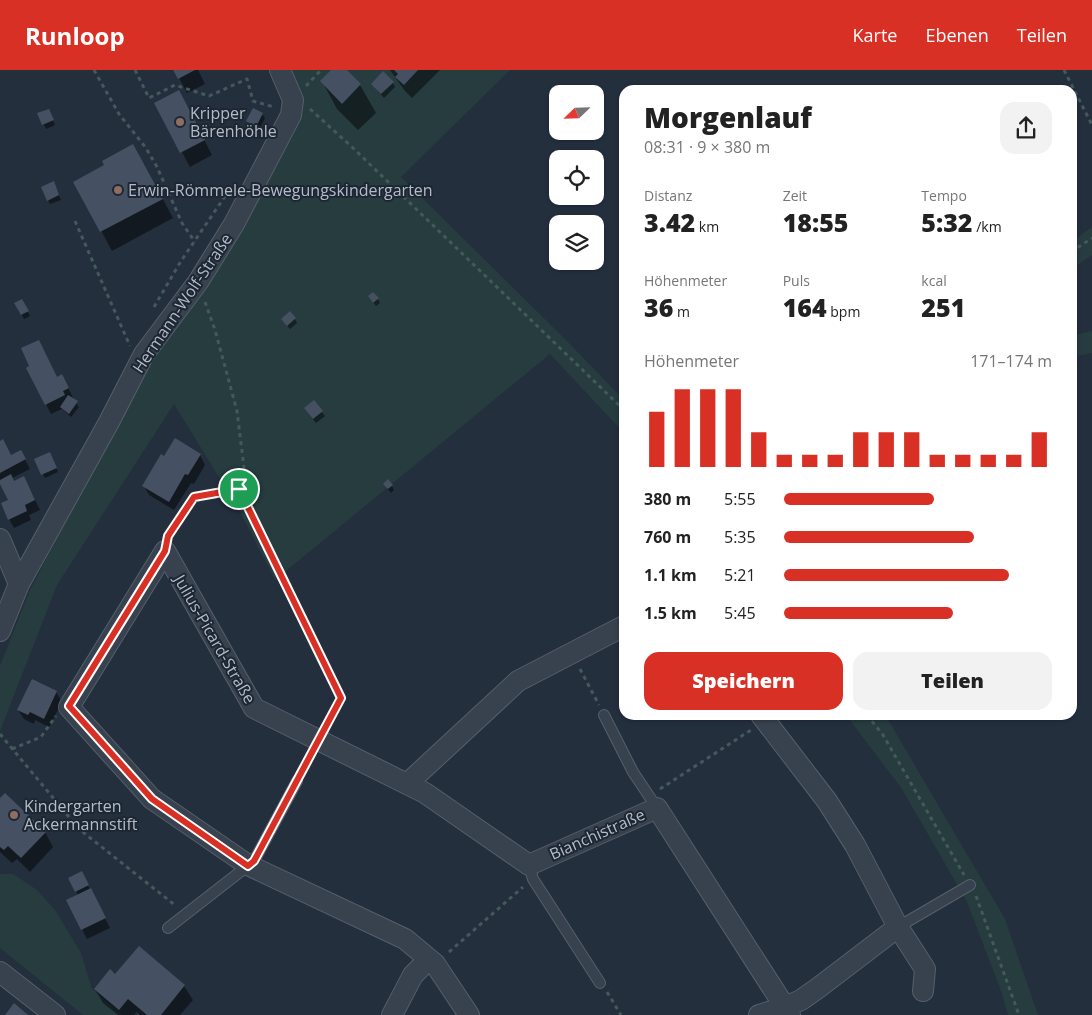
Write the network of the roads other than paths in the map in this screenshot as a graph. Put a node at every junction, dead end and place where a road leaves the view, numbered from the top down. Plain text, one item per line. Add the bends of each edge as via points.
1 (280, 70) edge
2 (0, 539) edge
3 (19, 584) junction
4 (619, 629) edge
5 (0, 631) edge
6 (604, 715) road end
7 (765, 720) edge
8 (297, 781) road end
9 (408, 783) junction
10 (653, 802) junction
11 (248, 866) junction
12 (531, 872) junction
13 (970, 885) road end
14 (898, 927) junction
15 (168, 928) dead end
16 (432, 961) junction
17 (0, 972) edge
18 (600, 983) road end
19 (924, 991) dead end
20 (788, 1011) edge
21 (55, 1015) edge
22 (392, 1015) edge
23 (469, 1015) edge
24 (759, 1015) edge

1 - 3 street, Hermann-Wolf-Straße via 291,115 234,224 198,282 144,354
2 - 3 street
3 - 5 street, Hermann-Wolf-Straße
4 - 9 street via 518,682
6 - 10 lane via 633,772
7 - 14 street via 827,801 855,845
8 - 11 lane via 254,861
9 - 11 street, Julius-Picard-Straße via 254,708 165,551 69,706 152,799
9 - 12 street, Bianchistraße
10 - 12 street, Bianchistraße
10 - 20 street, Bianchistraße
11 - 15 lane
11 - 16 street via 405,939
12 - 18 lane
13 - 14 lane
14 - 19 street via 925,969
14 - 20 street
16 - 22 street via 413,975
16 - 23 street
17 - 21 street
20 - 24 street

